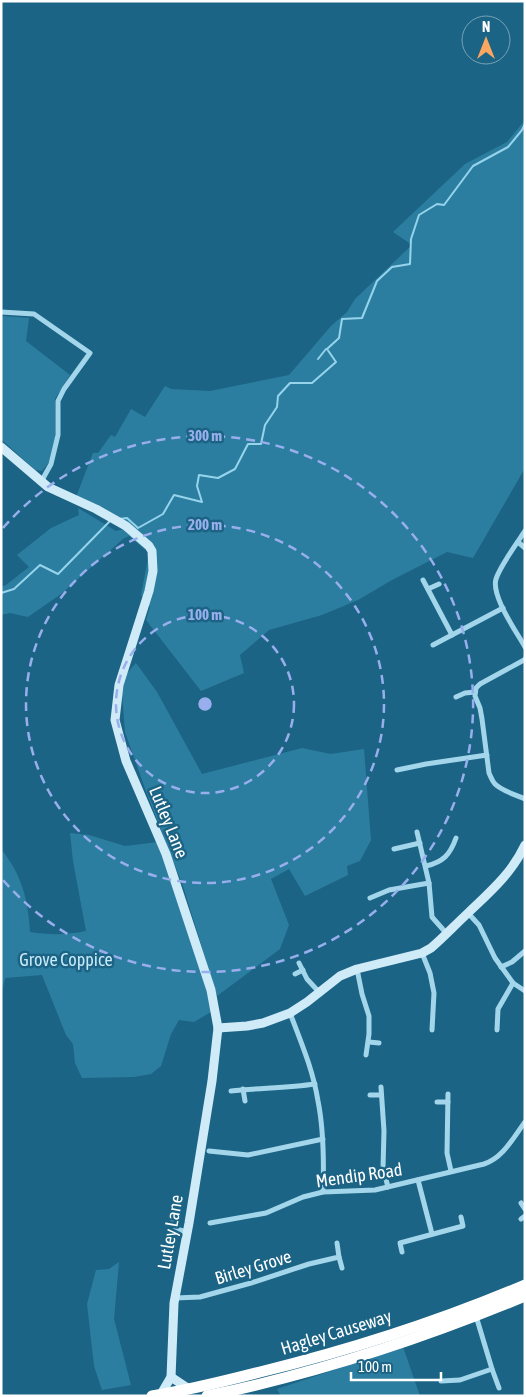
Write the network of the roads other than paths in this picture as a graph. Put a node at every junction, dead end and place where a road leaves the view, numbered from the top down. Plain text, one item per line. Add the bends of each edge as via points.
1 (1, 312) edge
2 (1, 447) edge
3 (41, 482) junction
4 (525, 531) edge
5 (518, 542) junction
6 (525, 548) edge
7 (423, 580) dead end
8 (439, 584) dead end
9 (428, 589) junction
10 (503, 608) junction
11 (452, 635) junction
12 (432, 645) dead end
13 (525, 647) edge
14 (525, 659) edge
15 (475, 692) junction
16 (456, 697) dead end
17 (486, 755) junction
18 (397, 770) dead end
19 (525, 799) edge
20 (417, 832) dead end
21 (456, 838) dead end
22 (420, 843) junction
23 (525, 845) edge
24 (394, 849) dead end
25 (426, 866) junction
26 (430, 883) junction
27 (370, 898) dead end
28 (468, 913) junction
29 (447, 934) junction
30 (525, 951) edge
31 (422, 953) junction
32 (299, 963) dead end
33 (501, 967) junction
34 (303, 970) junction
35 (357, 970) junction
36 (295, 974) dead end
37 (513, 983) junction
38 (525, 991) edge
39 (319, 992) junction
40 (290, 1013) junction
41 (218, 1028) junction
42 (432, 1030) dead end
43 (497, 1030) dead end
44 (369, 1042) junction
45 (379, 1043) dead end
46 (366, 1055) dead end
47 (315, 1084) junction
48 (381, 1087) dead end
49 (243, 1090) junction
50 (231, 1091) dead end
51 (448, 1094) dead end
52 (370, 1095) dead end
53 (381, 1095) junction
54 (245, 1101) dead end
55 (437, 1102) dead end
56 (448, 1102) junction
57 (525, 1122) edge
58 (323, 1139) junction
59 (209, 1151) dead end
60 (451, 1171) junction
61 (418, 1180) junction
62 (388, 1187) junction
63 (323, 1192) junction
64 (520, 1203) dead end
65 (525, 1209) edge
66 (172, 1217) dead end
67 (461, 1217) dead end
68 (210, 1223) dead end
69 (187, 1232) junction
70 (432, 1234) junction
71 (337, 1243) dead end
72 (402, 1252) dead end
73 (339, 1257) junction
74 (342, 1268) dead end
75 (525, 1285) edge
76 (525, 1296) edge
77 (175, 1298) junction
78 (476, 1315) junction
79 (492, 1369) junction
80 (171, 1377) junction
81 (441, 1381) dead end
82 (499, 1388) dead end
83 (189, 1389) junction
84 (230, 1393) edge
85 (157, 1395) edge
86 (212, 1395) edge

1 - 3 street via 34,314 90,353 58,401 58,435 51,464
2 - 3 street
3 - 41 street, Lutley Lane via 126,526 152,551 149,591 119,686 115,720 126,762 166,854 211,990
4 - 5 street
5 - 6 street
5 - 10 street via 496,580
7 - 9 street
8 - 9 street
9 - 11 street
10 - 11 street
10 - 13 street
11 - 12 street
14 - 15 street via 480,684
15 - 16 street
15 - 17 street
17 - 18 street
17 - 19 street via 495,784
20 - 22 street
21 - 25 street via 442,860
22 - 24 street
22 - 25 street
23 - 28 street via 505,877
25 - 26 street
26 - 27 street via 389,890
26 - 29 street via 432,916
28 - 29 street
28 - 33 street via 479,925
29 - 31 street
30 - 33 street
31 - 35 street
31 - 42 street via 434,993
32 - 34 street
33 - 37 street
34 - 36 street
34 - 39 street
35 - 39 street via 340,976
35 - 44 street via 369,1016
37 - 38 street
37 - 43 street via 498,1009
39 - 40 street
40 - 41 street via 263,1023
40 - 47 street
41 - 69 street, Lutley Lane
44 - 45 street
44 - 46 street
47 - 49 street
47 - 58 street
48 - 53 street
49 - 50 street
49 - 54 street
51 - 56 street
52 - 53 street
53 - 62 street via 384,1168
55 - 56 street
56 - 60 street via 447,1153
57 - 60 street, Mendip Road via 496,1159
58 - 59 street via 248,1155
58 - 63 street
60 - 61 street, Mendip Road
61 - 62 street, Mendip Road
61 - 70 street
62 - 63 street, Mendip Road
63 - 68 street, Mendip Road via 266,1213
64 - 65 street
66 - 69 street via 176,1229
67 - 70 street via 463,1226
69 - 77 street, Lutley Lane
70 - 72 street via 400,1243
71 - 73 street
73 - 74 street
73 - 77 street, Birley Grove via 200,1297
75 - 83 highway, Hagley Causeway via 431,1321 332,1353
76 - 78 highway, Hagley Causeway
77 - 80 street, Lutley Lane
78 - 79 street
78 - 84 highway, Hagley Causeway via 371,1353
79 - 81 street via 460,1380
79 - 82 street
80 - 83 street
80 - 85 street, Lutley Lane
83 - 85 highway, Hagley Causeway
84 - 86 highway, Hagley Causeway

